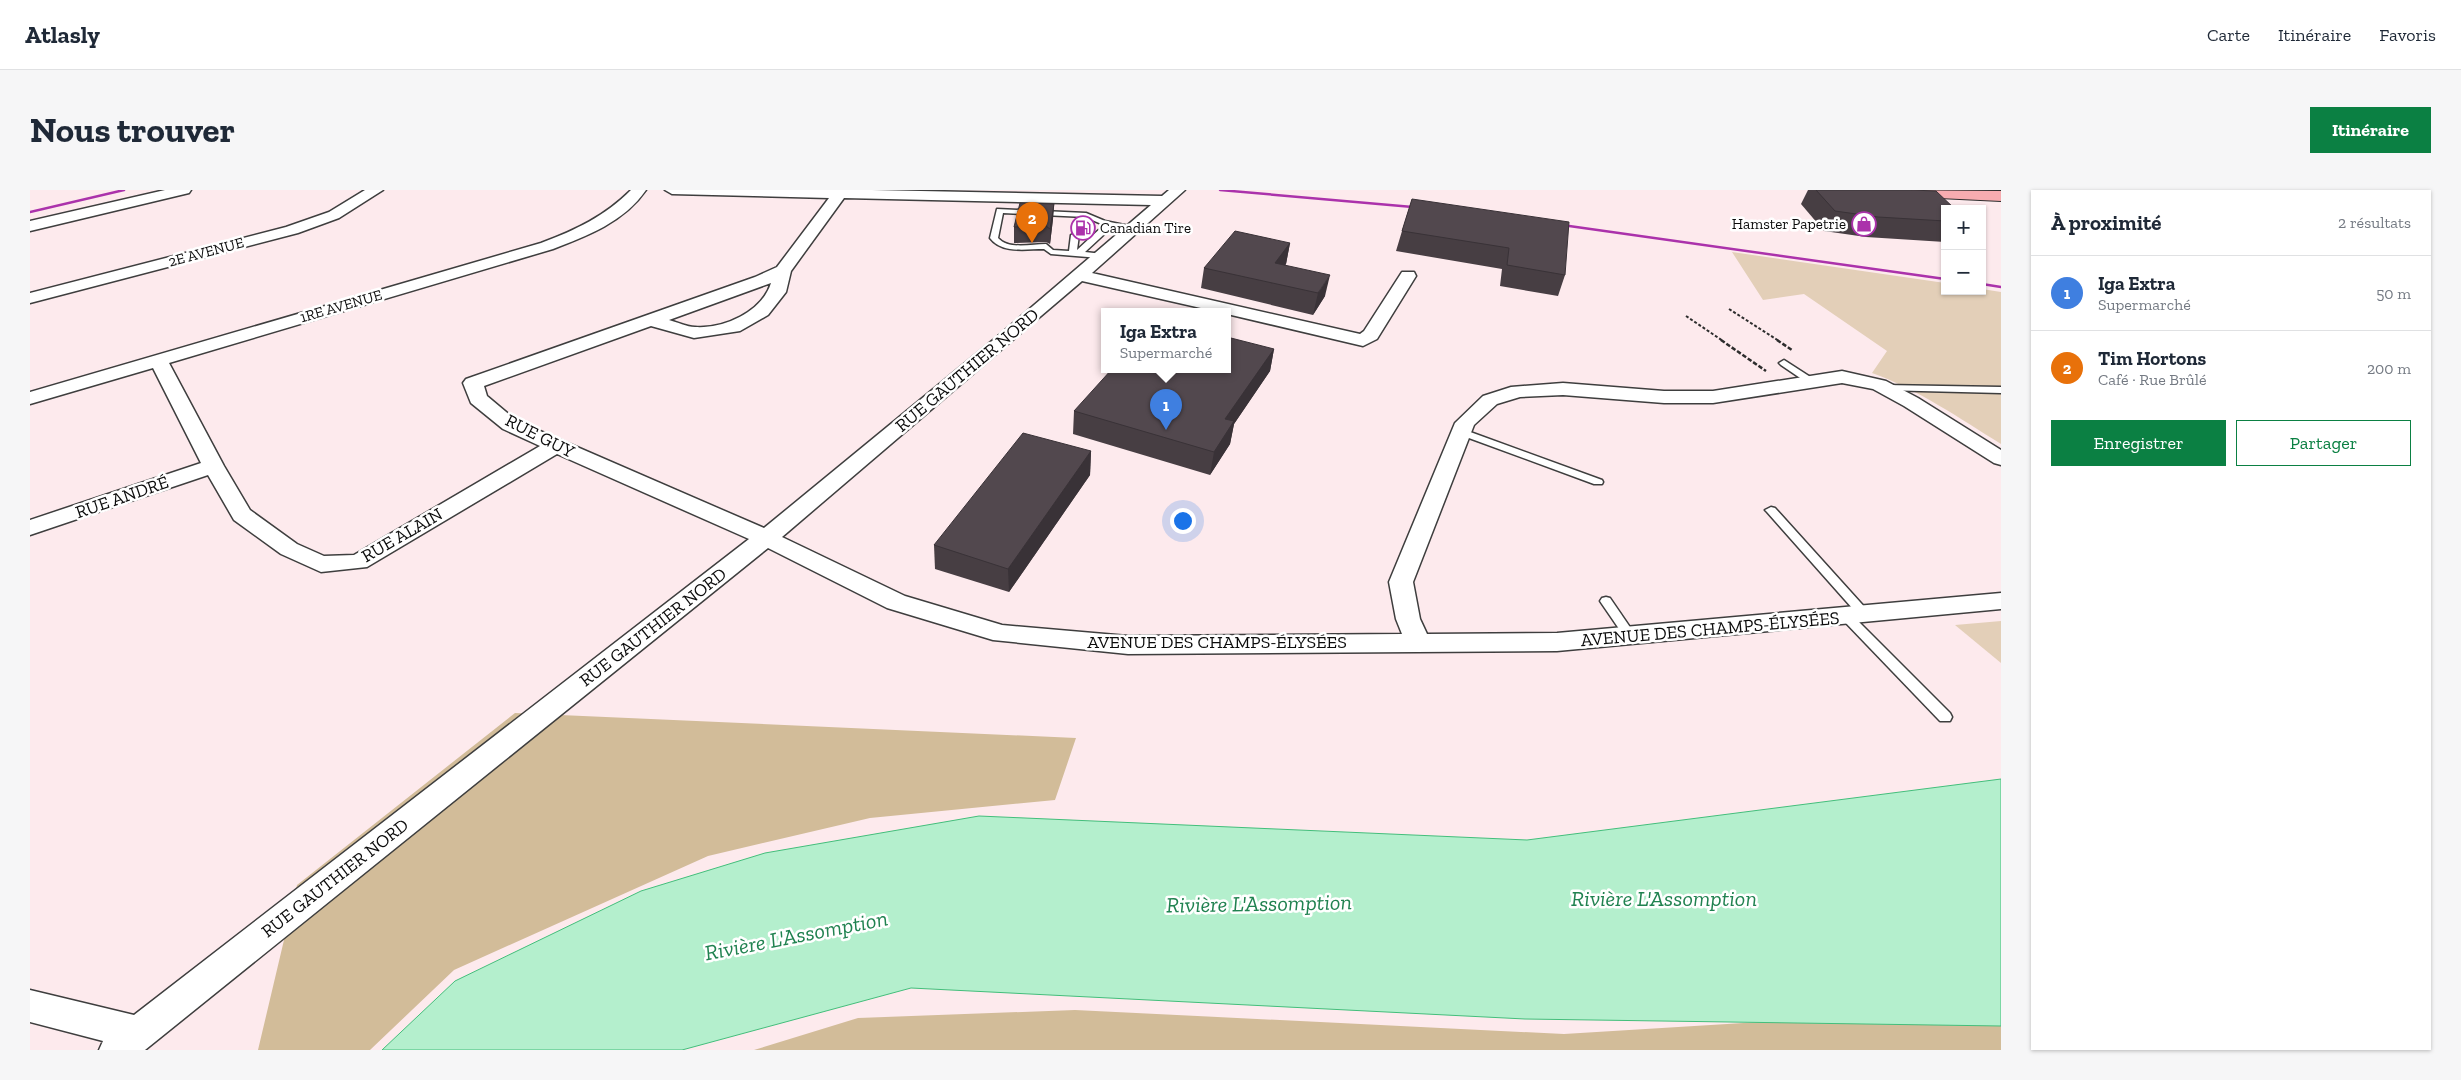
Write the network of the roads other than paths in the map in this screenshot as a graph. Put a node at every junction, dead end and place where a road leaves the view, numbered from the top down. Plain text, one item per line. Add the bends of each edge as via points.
1 (184, 190) edge
2 (376, 190) edge
3 (639, 190) edge
4 (672, 190) edge
5 (1178, 190) edge
6 (1877, 190) edge
7 (840, 194) junction
8 (2001, 196) edge
9 (1089, 199) junction
10 (1166, 201) junction
11 (1015, 205) junction
12 (1076, 214) junction
13 (1086, 215) junction
14 (1110, 224) junction
15 (1076, 225) dead end
16 (30, 226) edge
17 (1135, 228) junction
18 (1075, 235) dead end
19 (1076, 254) junction
20 (1100, 256) junction
21 (783, 271) junction
22 (1078, 275) junction
23 (1408, 276) dead end
24 (30, 298) edge
25 (1222, 308) edge
26 (1231, 310) edge
27 (651, 320) junction
28 (158, 360) junction
29 (1784, 364) dead end
30 (1812, 382) junction
31 (1884, 388) junction
32 (2001, 390) edge
33 (30, 398) edge
34 (1462, 432) junction
35 (555, 446) junction
36 (2001, 460) edge
37 (213, 466) junction
38 (1598, 482) dead end
39 (1771, 510) dead end
40 (30, 528) edge
41 (766, 538) junction
42 (2001, 601) edge
43 (1606, 602) dead end
44 (1856, 616) junction
45 (1630, 636) junction
46 (1418, 642) junction
47 (1945, 717) dead end
48 (30, 1006) edge
49 (128, 1042) edge

1 - 16 street
2 - 24 street, 2E AVENUE via 334,215 292,230
3 - 28 street, 1RE AVENUE via 620,212 609,219 546,246
4 - 7 street
5 - 10 street, RUE GAUTHIER NORD
6 - 8 main road
7 - 11 street
7 - 21 street
9 - 10 street
9 - 11 street
9 - 13 lane
10 - 17 street, RUE GAUTHIER NORD
11 - 12 lane
11 - 19 lane via 1000,211 994,238 999,244 1046,246 1051,252
12 - 13 lane
12 - 15 lane
13 - 14 lane
14 - 17 lane
14 - 19 lane
17 - 20 street, RUE GAUTHIER NORD
18 - 19 lane
19 - 20 lane
20 - 22 street, RUE GAUTHIER NORD
21 - 27 street, RUE GUY
21 - 27 street via 777,292 762,311 734,327 694,333
22 - 25 street
22 - 41 street, RUE GAUTHIER NORD
23 - 26 street via 1371,335 1362,340
27 - 35 street, RUE GUY via 473,383 478,399 510,425
28 - 33 street, 1RE AVENUE
28 - 37 street, RUE ALAIN
29 - 30 lane
30 - 31 street via 1842,377
30 - 34 street via 1713,397 1664,397 1563,389 1518,392 1490,400 1465,423
31 - 32 lane
31 - 36 street
34 - 38 lane
34 - 46 street via 1401,582 1408,619
35 - 37 street, RUE ALAIN via 359,562 321,564 289,549 242,514
35 - 41 street, RUE GUY
37 - 40 street, RUE ANDRÉ
39 - 44 lane
41 - 46 street, AVENUE DES CHAMPS-ÉLYSÉES via 896,602 1002,634 1128,645
41 - 49 street, RUE GAUTHIER NORD
42 - 44 street, AVENUE DES CHAMPS-ÉLYSÉES
43 - 45 lane
44 - 45 street, AVENUE DES CHAMPS-ÉLYSÉES
44 - 47 lane
45 - 46 street, AVENUE DES CHAMPS-ÉLYSÉES via 1557,642
48 - 49 street

